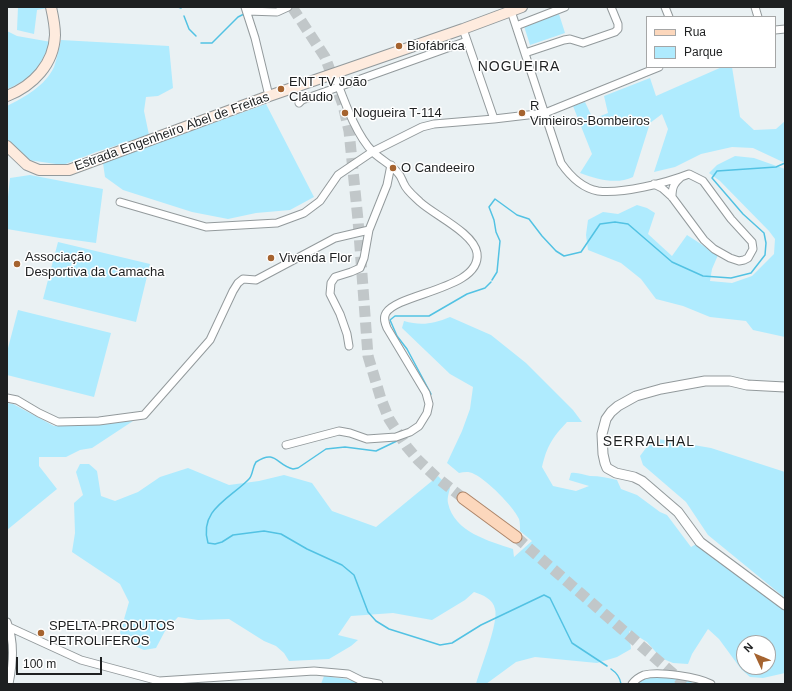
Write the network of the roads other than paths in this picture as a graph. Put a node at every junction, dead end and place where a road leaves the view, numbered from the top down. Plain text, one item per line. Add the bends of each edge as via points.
1 (52, 7) edge
2 (288, 7) edge
3 (522, 7) edge
4 (565, 7) edge
5 (611, 7) edge
6 (246, 9) edge
7 (511, 11) junction
8 (516, 26) junction
9 (463, 29) junction
10 (467, 41) junction
11 (525, 53) junction
12 (657, 68) edge
13 (334, 74) junction
14 (339, 87) junction
15 (7, 96) edge
16 (269, 96) junction
17 (299, 103) dead end
18 (545, 113) junction
19 (494, 119) junction
20 (7, 146) edge
21 (372, 152) junction
22 (391, 165) junction
23 (681, 177) junction
24 (654, 184) junction
25 (672, 197) junction
26 (120, 202) dead end
27 (369, 230) junction
28 (349, 346) dead end
29 (785, 387) edge
30 (7, 398) edge
31 (286, 445) dead end
32 (463, 498) tunnel mouth
33 (516, 537) tunnel mouth
34 (785, 605) edge
35 (8, 624) edge
36 (9, 684) edge
37 (379, 684) edge
38 (632, 684) edge
39 (712, 684) edge

1 - 15 main road via 55,34 47,62 30,84
2 - 6 street via 277,12
3 - 7 main road, Estrada Engenheiro Abel de Freitas
4 - 8 street
5 - 11 street via 618,24 615,32 583,43 564,40
6 - 16 street
7 - 8 street
7 - 9 main road, Estrada Engenheiro Abel de Freitas
8 - 11 street
9 - 10 street
9 - 13 main road, Estrada Engenheiro Abel de Freitas
10 - 14 street
10 - 19 street
11 - 18 street
12 - 18 street
13 - 14 street
13 - 16 main road, Estrada Engenheiro Abel de Freitas
14 - 17 street
14 - 21 street via 353,121
16 - 20 main road, Estrada Engenheiro Abel de Freitas via 69,170 39,170 27,165
18 - 19 street
18 - 24 street via 561,163 568,174 578,182 589,188 604,191
19 - 21 street via 422,127
21 - 22 street
21 - 26 street via 338,175 320,201 304,213 277,223 206,227
22 - 27 street via 387,185
22 - 31 street via 400,174 408,190 421,203 466,235 477,252 474,268 461,278 402,303 385,316 387,328 426,393 429,404 427,413 423,422 415,429 396,437 367,439 350,432 339,431
23 - 24 street
23 - 25 street via 673,185
23 - 25 street via 689,174 703,181 752,242 751,254 739,261 714,249 704,240
24 - 25 street
27 - 28 street via 360,268 335,277 331,283 330,294 340,314
27 - 30 street via 335,238 256,280 243,279 238,283 210,340 144,415 99,421 58,422 18,400
29 - 34 street via 747,386 730,381 661,389 636,396 618,406 604,423 602,434 603,454 609,469 616,474 642,481 678,512 700,542
32 - 33 main road
35 - 36 street via 13,660
35 - 37 street via 81,660 159,682 314,671 348,674 362,681
38 - 39 street via 640,677 650,675 684,676

